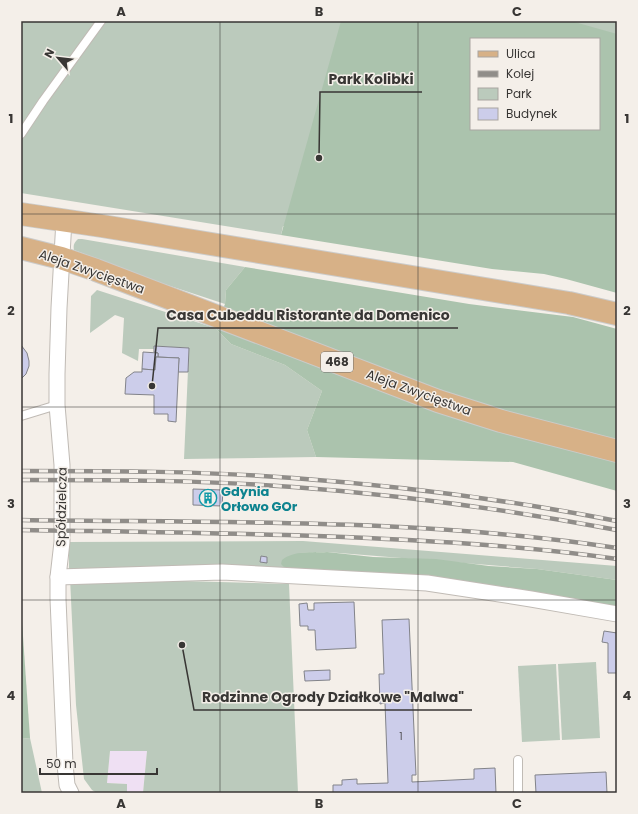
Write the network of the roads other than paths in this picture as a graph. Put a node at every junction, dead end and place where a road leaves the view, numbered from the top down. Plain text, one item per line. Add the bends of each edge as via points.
1 (101, 21) edge
2 (21, 134) edge
3 (21, 214) edge
4 (64, 220) junction
5 (21, 248) edge
6 (61, 258) junction
7 (617, 314) edge
8 (57, 405) junction
9 (21, 416) edge
10 (617, 451) edge
11 (58, 577) junction
12 (617, 614) edge
13 (518, 760) dead end
14 (71, 793) edge
15 (518, 793) edge

1 - 2 lane
3 - 4 main road
4 - 6 street, Spółdzielcza
4 - 7 main road via 569,303
5 - 6 main road, Aleja Zwycięstwa / 468
6 - 8 street, Spółdzielcza
6 - 10 main road, Aleja Zwycięstwa / 468 via 438,401 501,421
8 - 9 lane
8 - 11 street, Spółdzielcza via 62,465 62,542
11 - 12 street via 222,572 427,583
11 - 14 street, Spółdzielcza via 65,764 67,785
13 - 15 lane

